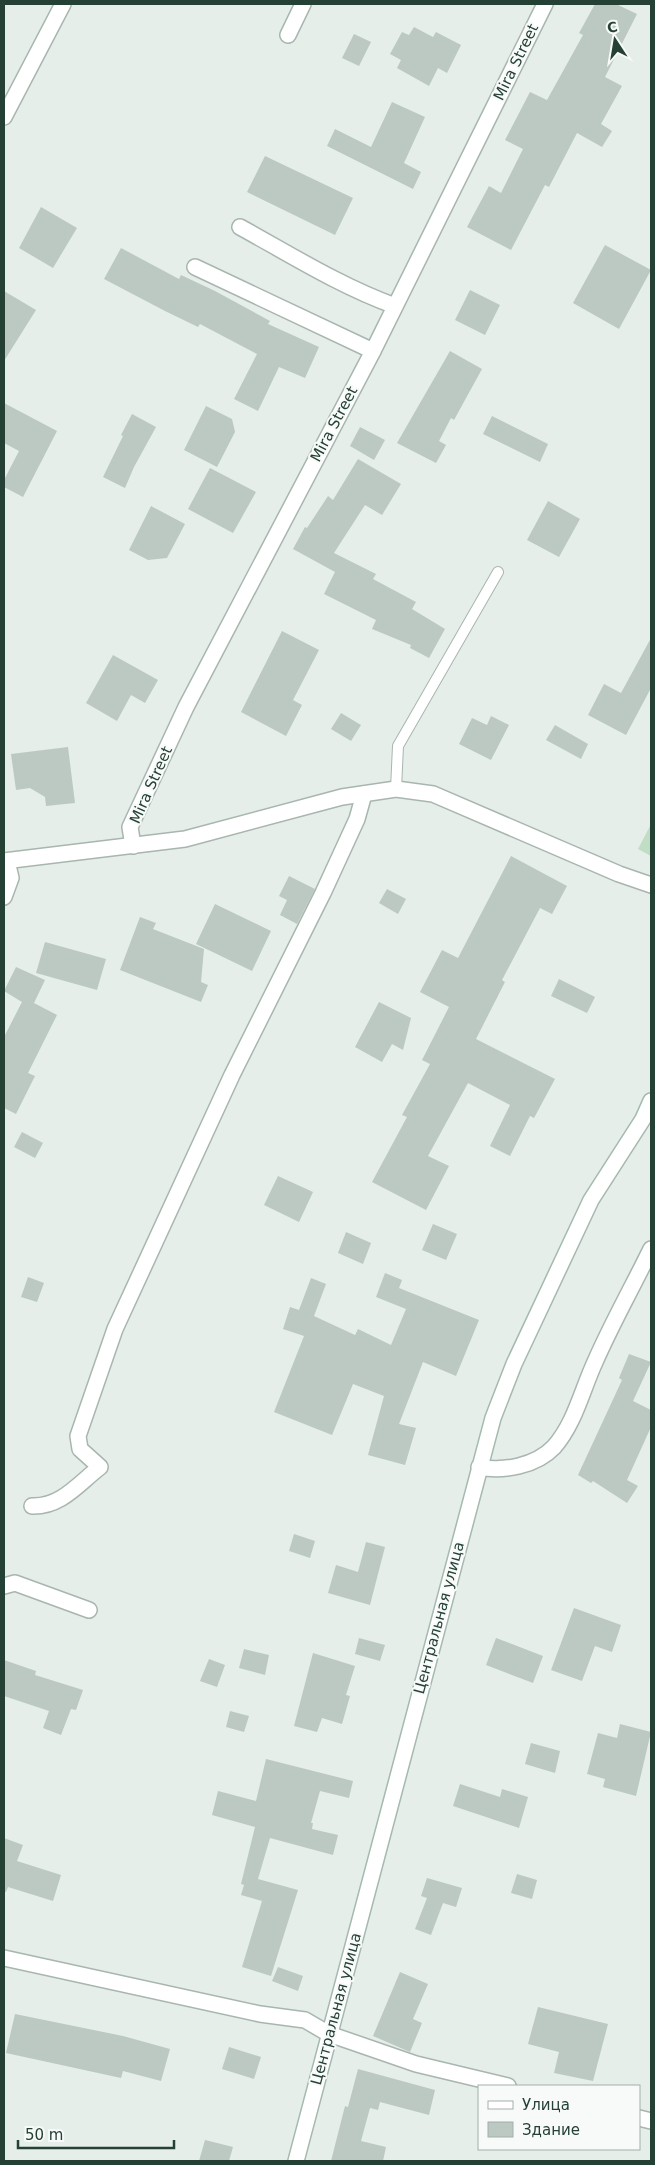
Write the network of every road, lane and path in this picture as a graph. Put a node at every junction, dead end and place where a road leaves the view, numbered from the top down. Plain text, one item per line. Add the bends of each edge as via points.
1 (63, 4) edge
2 (303, 4) edge
3 (545, 4) edge
4 (288, 35) dead end
5 (4, 117) edge
6 (240, 228) dead end
7 (196, 267) dead end
8 (395, 306) junction
9 (373, 350) junction
10 (498, 572) dead end
11 (396, 789) junction
12 (364, 794) junction
13 (133, 846) junction
14 (6, 861) edge
15 (651, 885) edge
16 (4, 897) edge
17 (651, 1101) edge
18 (651, 1249) edge
19 (479, 1467) junction
20 (32, 1506) dead end
21 (4, 1586) edge
22 (89, 1610) dead end
23 (4, 1958) edge
24 (329, 2034) junction
25 (504, 2085) edge
26 (296, 2161) edge

1 - 5 street
2 - 4 street
3 - 8 street, Mira Street
6 - 8 street via 317,271
7 - 9 street
8 - 9 street, Mira Street
9 - 13 street, Mira Street via 186,707 130,826
10 - 11 lane via 398,746
11 - 12 street
11 - 15 street via 433,794 618,874
12 - 13 street via 185,839
12 - 20 street via 357,819 232,1075 115,1329 78,1436 80,1449 100,1467 57,1502
13 - 14 street
14 - 16 street via 10,878
17 - 19 street, Центральная улица via 587,1209 514,1364 493,1418
18 - 19 street via 562,1436 552,1448 533,1460 495,1470
19 - 24 street, Центральная улица
21 - 22 street via 15,1583
23 - 24 street via 260,2014 304,2020
24 - 25 street via 416,2064
24 - 26 street, Центральная улица

